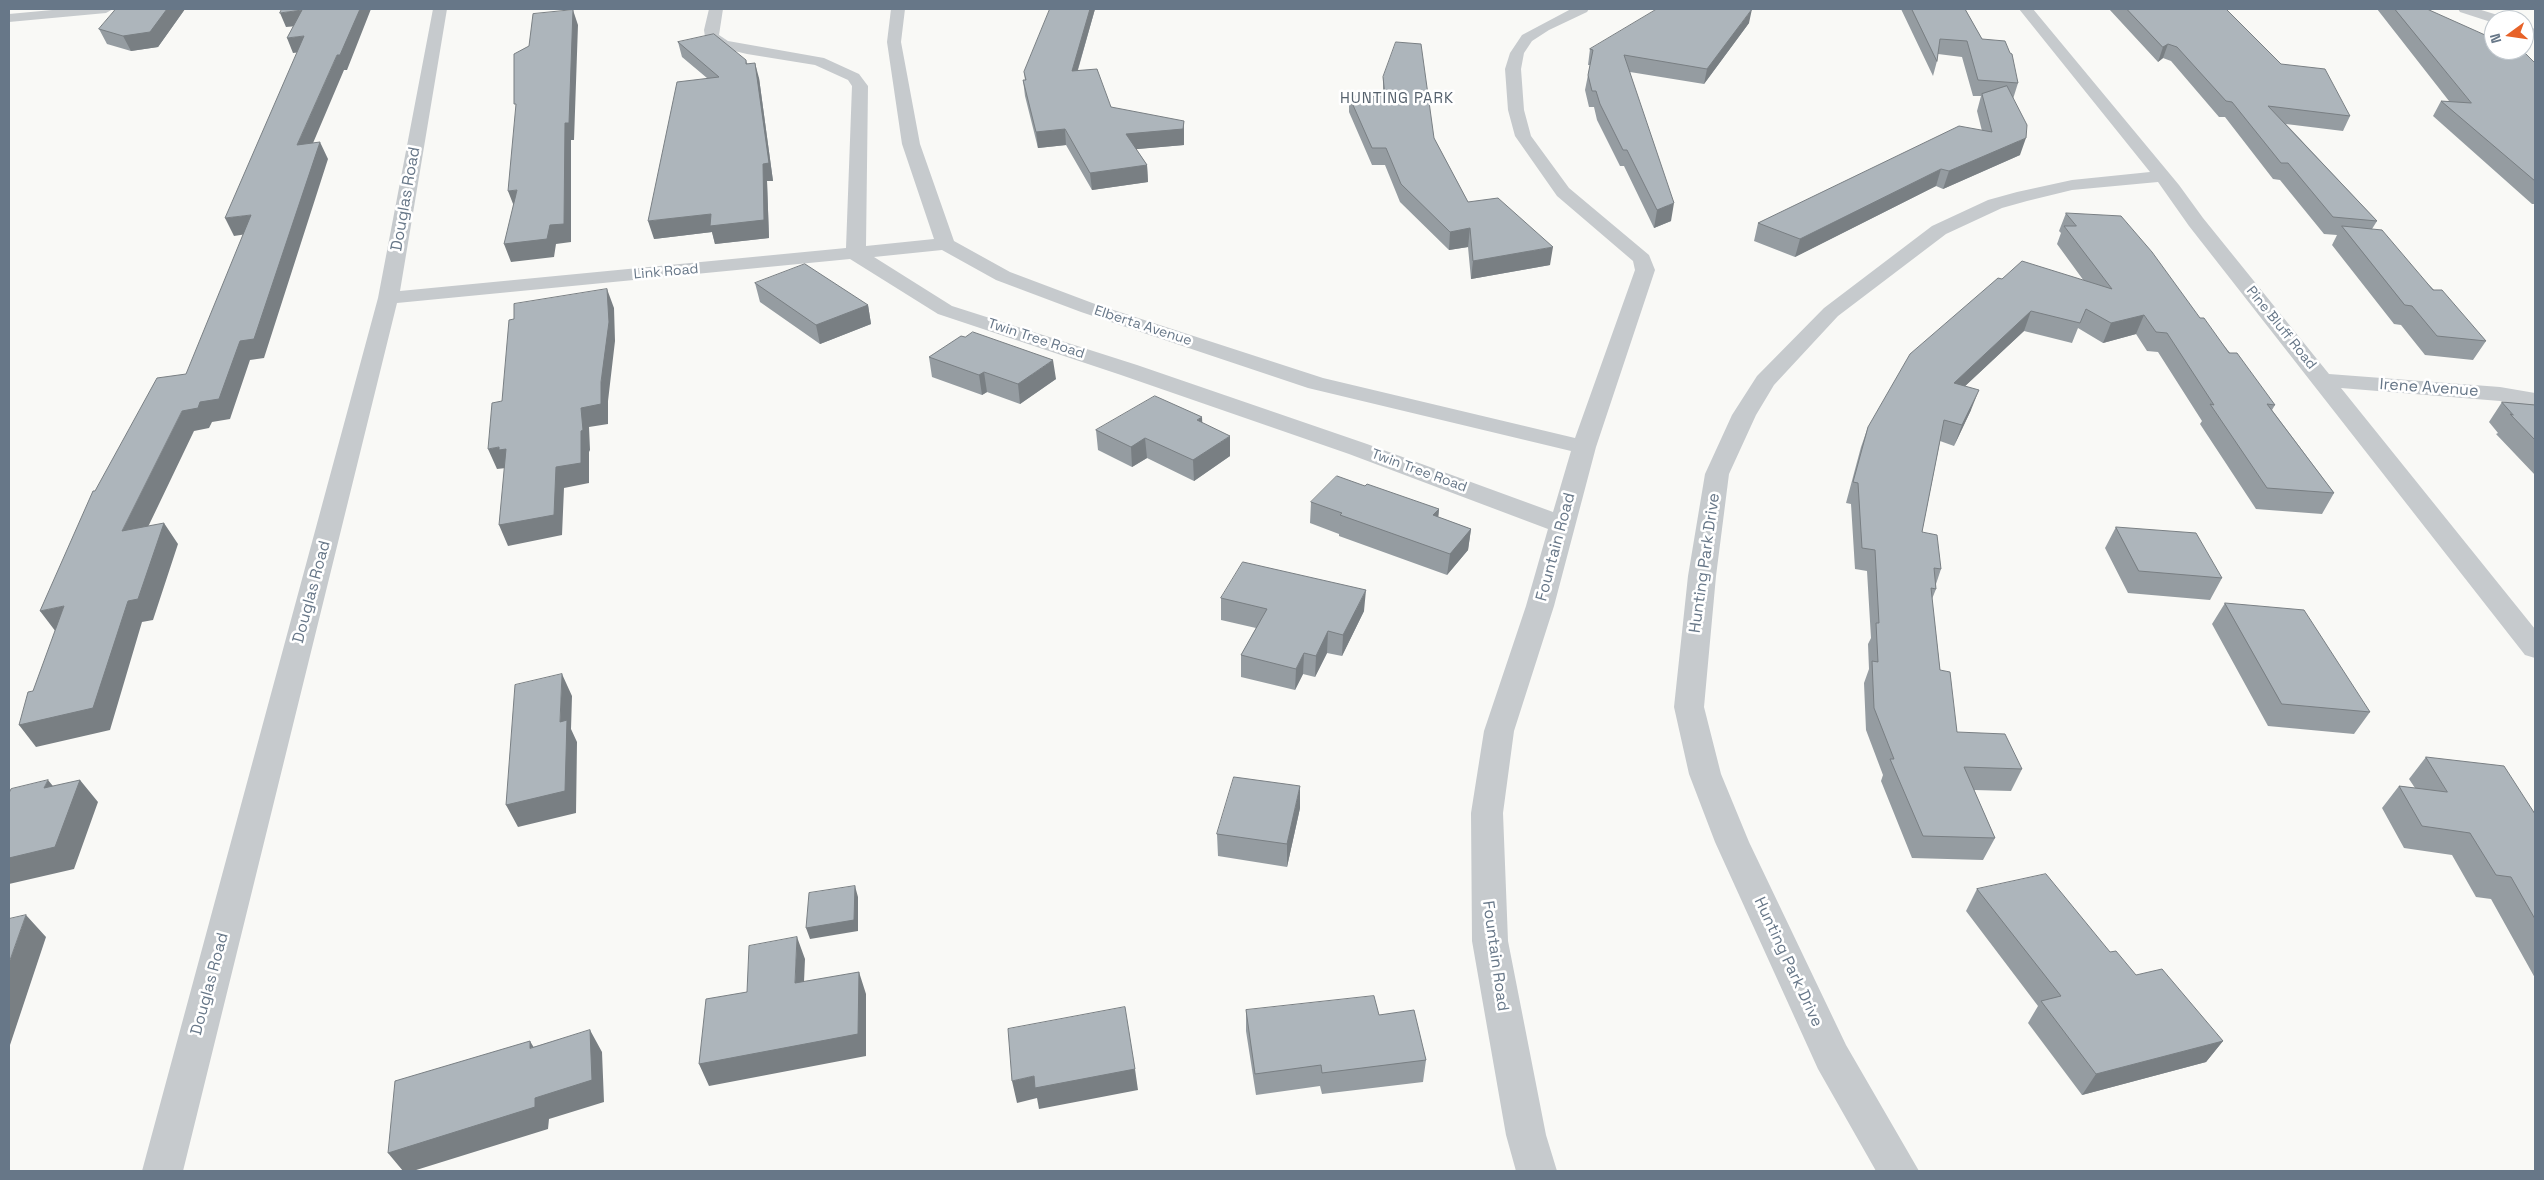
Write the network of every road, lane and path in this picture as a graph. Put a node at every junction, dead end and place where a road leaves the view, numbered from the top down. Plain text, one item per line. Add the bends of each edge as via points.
1 (106, 9) edge
2 (440, 9) edge
3 (716, 9) edge
4 (898, 9) edge
5 (1582, 9) edge
6 (2026, 9) edge
7 (2465, 9) edge
8 (2484, 15) edge
9 (9, 18) edge
10 (2162, 176) junction
11 (945, 244) junction
12 (856, 254) junction
13 (388, 298) junction
14 (2321, 380) junction
15 (2535, 400) edge
16 (1584, 447) junction
17 (1563, 524) junction
18 (2535, 648) edge
19 (162, 1171) edge
20 (1537, 1171) edge
21 (1898, 1171) edge

1 - 9 street
2 - 13 street, Douglas Road
3 - 12 street via 711,30 717,41 747,50 819,61 854,77 860,86
4 - 11 street via 894,42 911,144
5 - 16 street, Fountain Road via 1527,38 1516,52 1513,70 1516,110 1523,136 1563,192 1642,258 1645,270
6 - 10 street, Pine Bluff Road
7 - 8 street
10 - 14 street, Pine Bluff Road
10 - 21 street, Hunting Park Drive via 2072,185 2023,196 1995,204 1939,230 1831,312 1765,381 1744,415 1717,474 1688,707 1705,774 1732,842 1832,1057
11 - 12 street, Link Road
11 - 16 street, Elberta Avenue via 1003,276 1088,308 1316,383
12 - 13 street, Link Road
12 - 17 street, Twin Tree Road via 945,310 1339,442
13 - 19 street, Douglas Road
14 - 15 street, Irene Avenue via 2500,394
14 - 18 street, Pine Bluff Road
16 - 17 street, Fountain Road
17 - 20 street, Fountain Road via 1500,731 1487,813 1490,941 1526,1135

